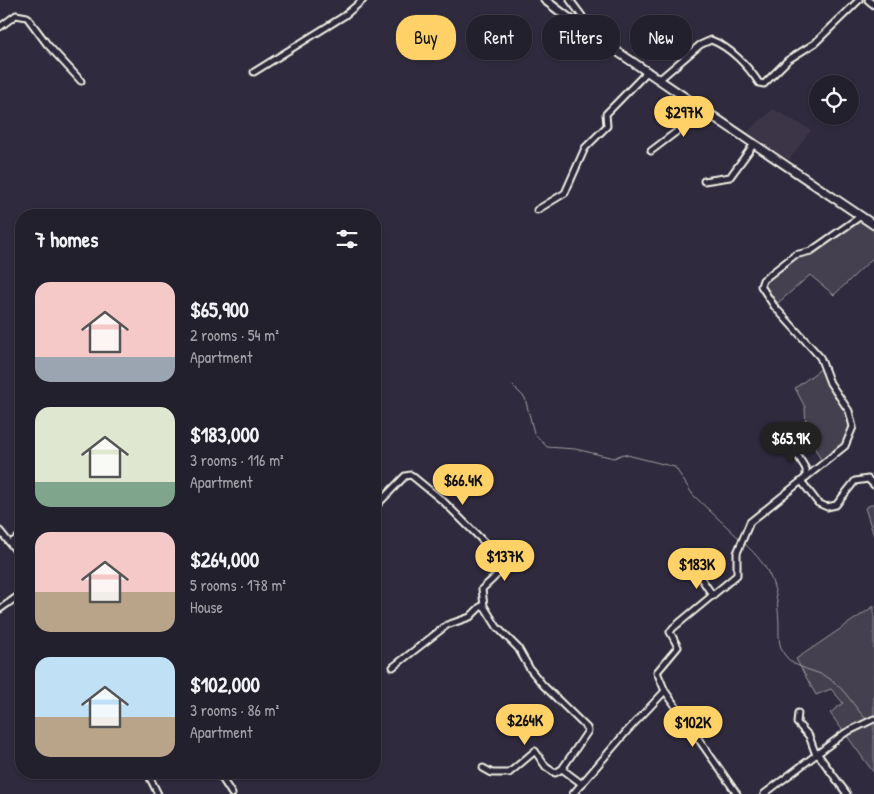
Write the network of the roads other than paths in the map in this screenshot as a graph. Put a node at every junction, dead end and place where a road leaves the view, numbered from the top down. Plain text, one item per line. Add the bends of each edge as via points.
1 (363, 0) edge
2 (544, 0) edge
3 (570, 0) edge
4 (859, 0) edge
5 (868, 0) edge
6 (874, 5) edge
7 (564, 15) edge
8 (581, 15) edge
9 (0, 27) edge
10 (620, 53) edge
11 (648, 71) junction
12 (254, 72) dead end
13 (660, 79) junction
14 (81, 81) dead end
15 (705, 110) junction
16 (754, 144) junction
17 (651, 151) dead end
18 (704, 180) dead end
19 (537, 210) dead end
20 (861, 216) junction
21 (874, 225) edge
22 (792, 446) dead end
23 (806, 478) junction
24 (802, 482) junction
25 (874, 485) edge
26 (381, 501) edge
27 (0, 531) edge
28 (15, 540) edge
29 (10, 543) junction
30 (15, 549) edge
31 (697, 572) dead end
32 (713, 596) junction
33 (15, 598) edge
34 (484, 606) junction
35 (0, 609) edge
36 (393, 667) dead end
37 (664, 691) junction
38 (798, 713) dead end
39 (874, 720) edge
40 (817, 754) junction
41 (483, 768) dead end
42 (562, 769) junction
43 (150, 779) edge
44 (222, 779) edge
45 (582, 784) junction
46 (158, 794) edge
47 (232, 794) edge
48 (573, 794) edge
49 (737, 794) edge
50 (764, 794) edge
51 (847, 794) edge

1 - 12 street via 344,16
2 - 7 main road
3 - 8 street
4 - 13 street via 815,43 788,60 764,84 720,43 711,40 700,45
5 - 6 street
9 - 14 street via 16,15 27,17
10 - 11 main road
11 - 13 main road
11 - 19 street via 606,114 607,126 585,148 565,193
13 - 15 main road
15 - 16 main road
15 - 17 street
16 - 18 street via 730,177
16 - 20 main road
20 - 21 main road
20 - 23 street via 811,251 795,255 762,282 764,292 774,306 820,357 830,383 852,421 845,446
22 - 23 street via 806,469
23 - 24 street
24 - 25 street via 818,503 827,508 836,505 855,481 868,480
24 - 32 street via 750,522 738,548 737,575
26 - 34 street via 410,474 479,535 501,560 498,575 482,589
27 - 29 street
28 - 29 street
29 - 30 street
31 - 32 street
32 - 37 street via 670,632 678,648 657,672
33 - 35 street
34 - 36 street via 466,619 447,625
34 - 42 street via 497,627 525,656 530,669 543,685 587,728
37 - 45 street
37 - 49 street
38 - 40 street via 797,724 809,736
39 - 40 street via 845,733
40 - 50 street
40 - 51 street
41 - 42 street via 492,773 509,773 535,751 550,771 554,773
42 - 45 street
43 - 46 street
44 - 47 street
45 - 48 street

